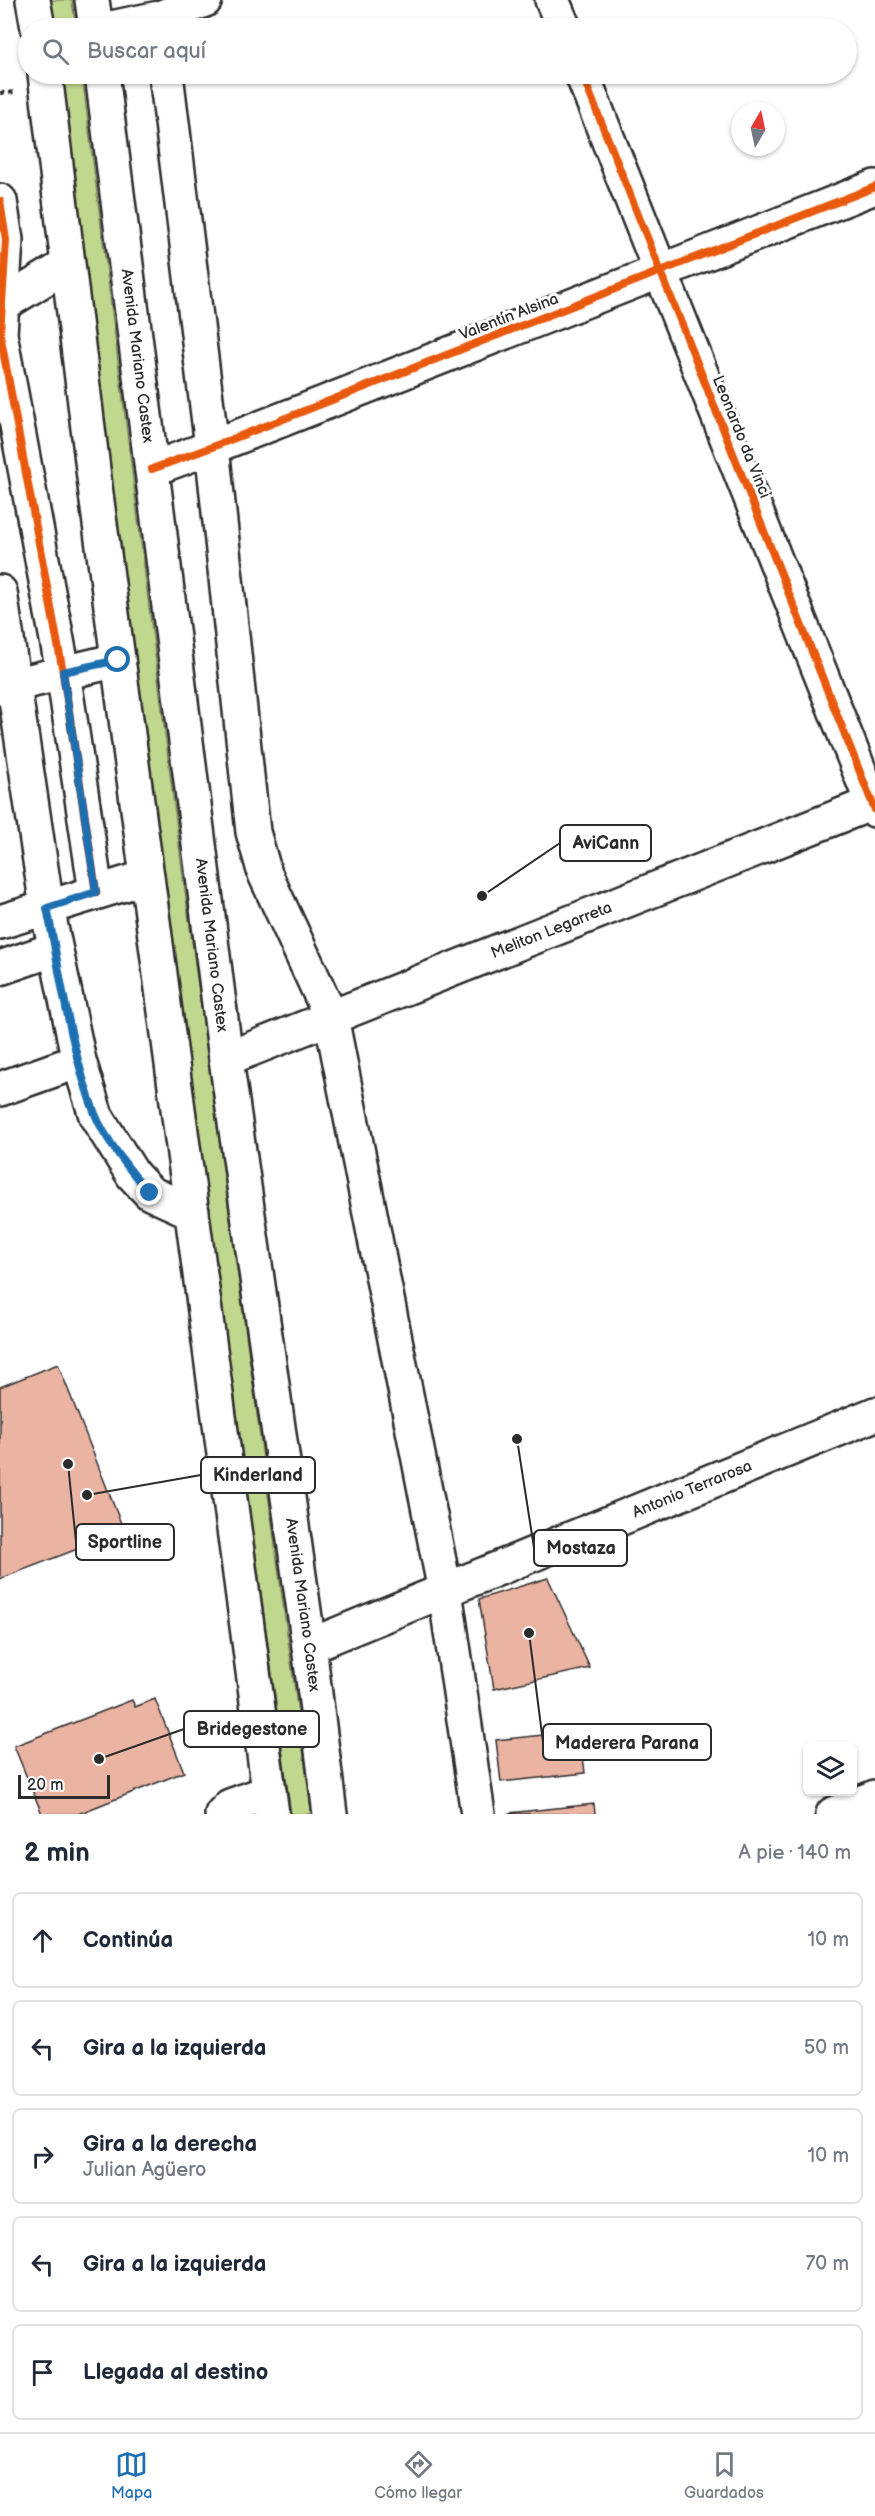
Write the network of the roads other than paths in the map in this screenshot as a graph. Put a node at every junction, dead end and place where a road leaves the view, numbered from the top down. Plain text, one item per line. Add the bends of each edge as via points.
1 (33, 0) edge
2 (93, 0) edge
3 (205, 0) edge
4 (552, 0) edge
5 (36, 18) edge
6 (95, 18) edge
7 (169, 18) edge
8 (560, 18) edge
9 (46, 84) edge
10 (103, 84) edge
11 (167, 84) edge
12 (586, 84) edge
13 (875, 187) edge
14 (0, 201) edge
15 (67, 265) junction
16 (661, 272) junction
17 (0, 305) edge
18 (212, 447) junction
19 (152, 469) junction
20 (0, 592) edge
21 (118, 660) junction
22 (63, 672) junction
23 (7, 686) edge
24 (874, 805) edge
25 (147, 877) junction
26 (96, 892) junction
27 (47, 908) junction
28 (0, 922) edge
29 (55, 949) junction
30 (0, 968) edge
31 (331, 1017) junction
32 (226, 1059) junction
33 (79, 1061) junction
34 (0, 1089) edge
35 (192, 1212) junction
36 (875, 1414) edge
37 (445, 1591) junction
38 (309, 1646) junction
39 (875, 1797) edge
40 (270, 1803) edge
41 (222, 1814) edge
42 (330, 1814) edge
43 (478, 1814) edge
44 (834, 1814) edge

1 - 5 main road
2 - 6 main road
3 - 7 main road
4 - 8 main road
9 - 15 main road
10 - 19 main road, Avenida Mariano Castex
11 - 18 main road
12 - 16 main road, Leonardo da Vinci
13 - 16 main road, Valentín Alsina
14 - 17 main road via 6,240
15 - 17 main road
15 - 21 main road
16 - 18 main road, Valentín Alsina
16 - 24 main road, Leonardo da Vinci
17 - 22 main road via 0,334
18 - 19 main road, Valentín Alsina
18 - 31 main road via 253,832 265,874
19 - 32 main road, Avenida Mariano Castex
20 - 23 main road
21 - 22 main road
21 - 25 main road
22 - 23 main road
22 - 26 main road
23 - 27 main road
24 - 31 main road, Meliton Legarreta
25 - 26 main road
25 - 35 main road
26 - 27 main road
27 - 28 main road
27 - 29 main road
29 - 30 main road
29 - 33 main road
31 - 32 main road, Meliton Legarreta
31 - 37 main road
32 - 38 main road, Avenida Mariano Castex
33 - 34 main road
33 - 35 main road via 96,1116 133,1175 150,1193
35 - 40 main road
36 - 37 main road, Antonio Terrarosa
37 - 38 main road, Antonio Terrarosa
37 - 43 main road
38 - 42 main road, Avenida Mariano Castex
39 - 44 main road
40 - 41 main road via 230,1806

